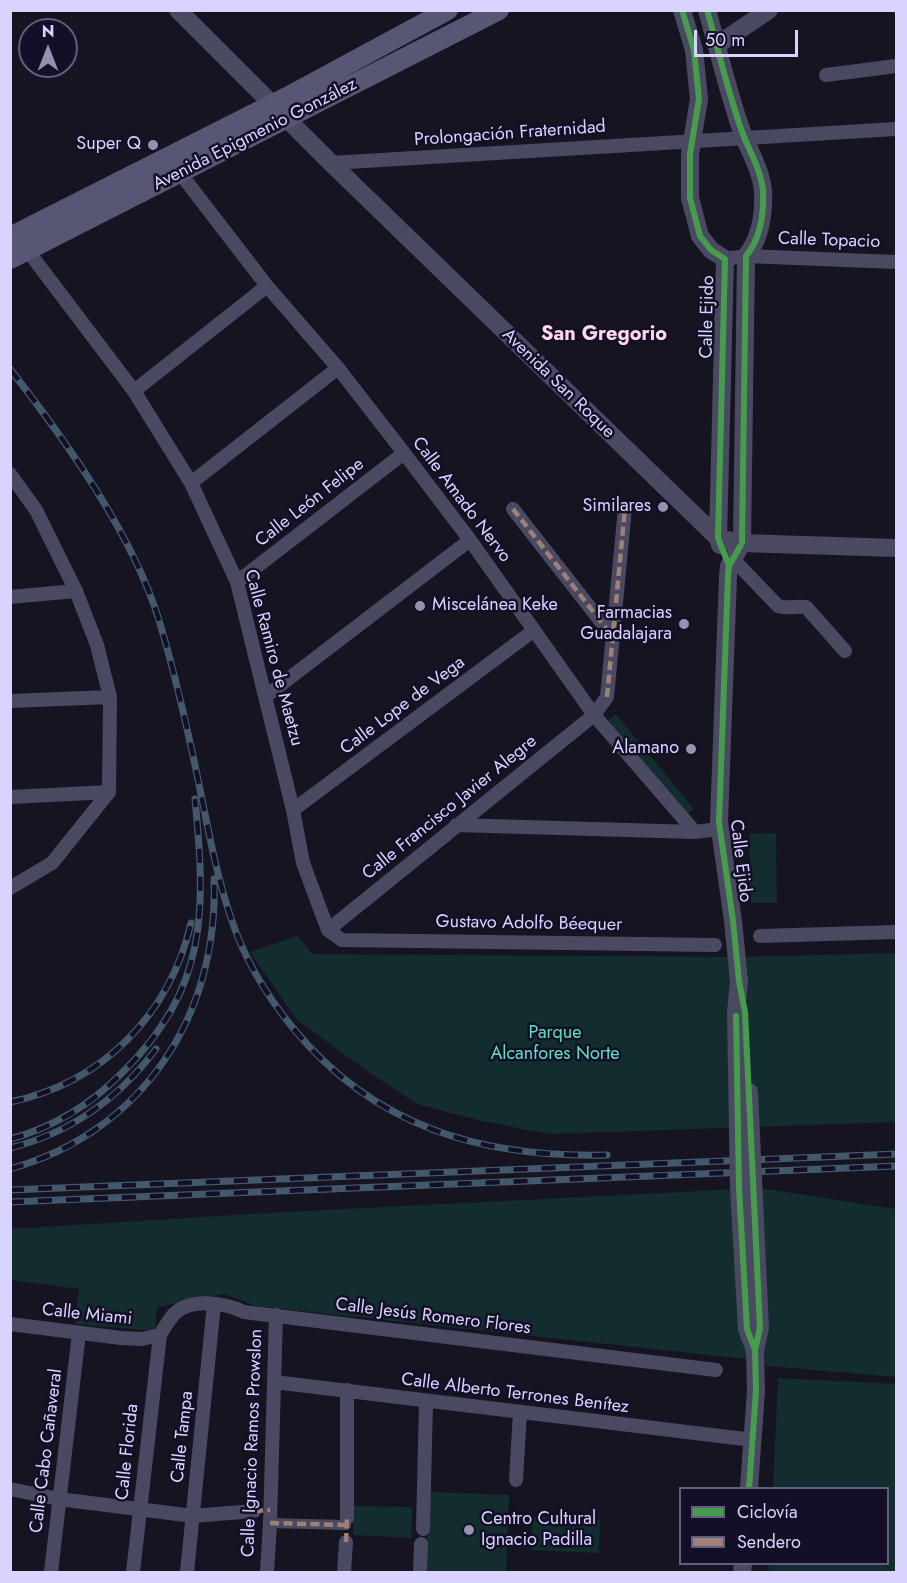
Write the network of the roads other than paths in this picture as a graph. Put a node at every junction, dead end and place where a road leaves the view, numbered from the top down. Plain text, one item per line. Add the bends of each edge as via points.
1 (178, 10) edge
2 (448, 10) edge
3 (499, 10) edge
4 (682, 10) edge
5 (707, 10) edge
6 (769, 10) edge
7 (717, 45) junction
8 (897, 66) edge
9 (826, 75) dead end
10 (271, 104) junction
11 (287, 118) junction
12 (897, 129) edge
13 (744, 138) junction
14 (692, 141) junction
15 (331, 164) junction
16 (180, 173) junction
17 (10, 237) edge
18 (19, 255) edge
19 (746, 256) junction
20 (725, 259) junction
21 (897, 262) edge
22 (267, 286) junction
23 (338, 368) junction
24 (134, 391) junction
25 (404, 453) junction
26 (10, 474) edge
27 (192, 483) junction
28 (625, 508) dead end
29 (513, 509) dead end
30 (718, 538) junction
31 (470, 540) junction
32 (897, 548) edge
33 (734, 556) junction
34 (237, 582) junction
35 (76, 591) junction
36 (10, 597) edge
37 (533, 631) junction
38 (613, 637) junction
39 (845, 651) dead end
40 (266, 696) junction
41 (110, 697) junction
42 (10, 701) edge
43 (594, 714) junction
44 (109, 792) junction
45 (10, 797) edge
46 (293, 810) junction
47 (456, 825) junction
48 (719, 829) junction
49 (695, 832) junction
50 (10, 888) edge
51 (328, 930) junction
52 (897, 932) edge
53 (760, 936) dead end
54 (715, 945) dead end
55 (214, 1304) junction
56 (276, 1315) junction
57 (10, 1324) edge
58 (79, 1333) junction
59 (160, 1335) junction
60 (716, 1370) dead end
61 (274, 1382) junction
62 (347, 1390) junction
63 (426, 1402) junction
64 (520, 1413) junction
65 (753, 1440) junction
66 (516, 1480) dead end
67 (749, 1487) edge
68 (10, 1489) edge
69 (59, 1499) junction
70 (140, 1510) junction
71 (254, 1511) joint
72 (193, 1516) junction
73 (270, 1516) junction
74 (346, 1522) junction
75 (423, 1529) dead end
76 (346, 1542) joint
77 (421, 1544) dead end
78 (51, 1572) edge
79 (133, 1572) edge
80 (187, 1572) edge
81 (267, 1572) edge
82 (344, 1572) edge
83 (420, 1572) edge

1 - 10 street, Avenida San Roque
2 - 10 main road, Avenida Epigmenio González
3 - 11 main road, Avenida Epigmenio González
4 - 14 street, Calle Ejido via 697,71 699,99
5 - 7 street, Calle Ejido
6 - 7 street
7 - 13 street, Calle Ejido
8 - 9 street
10 - 11 street, Avenida San Roque
10 - 17 main road, Avenida Epigmenio González
11 - 15 street, Avenida San Roque
11 - 16 main road, Avenida Epigmenio González
12 - 13 street, Prolongación Fraternidad
13 - 14 street, Prolongación Fraternidad
13 - 19 street, Calle Ejido via 763,190 761,228 756,244
14 - 15 street, Prolongación Fraternidad
14 - 20 street, Calle Ejido via 688,171 695,221 711,250
15 - 30 street, Avenida San Roque
16 - 18 main road, Avenida Epigmenio González
16 - 22 street, Calle Amado Nervo
18 - 24 street, Calle Ramiro de Maetzu
19 - 20 street, Calle Topacio
19 - 21 street, Calle Topacio
19 - 33 street, Calle Ejido
20 - 30 street, Calle Ejido
22 - 23 street, Calle Amado Nervo
22 - 24 street
23 - 25 street, Calle Amado Nervo
23 - 27 street
24 - 27 street, Calle Ramiro de Maetzu
25 - 31 street, Calle Amado Nervo
25 - 34 street, Calle León Felipe
26 - 35 street via 36,510
27 - 34 street, Calle Ramiro de Maetzu
28 - 38 street
29 - 38 street
30 - 33 street
31 - 37 street, Calle Amado Nervo
31 - 40 street
32 - 33 street
33 - 39 street via 778,606 806,608
33 - 48 street, Calle Ejido
34 - 40 street, Calle Ramiro de Maetzu
35 - 36 street
35 - 41 street via 97,645
37 - 43 street, Calle Amado Nervo
37 - 46 street, Calle Lope de Vega
38 - 43 street via 607,697
40 - 46 street, Calle Ramiro de Maetzu
41 - 42 street
41 - 44 street
43 - 47 street, Calle Francisco Javier Alegre
43 - 49 street, Calle Amado Nervo
44 - 45 street
44 - 50 street via 52,863
46 - 51 street, Calle Ramiro de Maetzu via 303,863
47 - 49 street
47 - 51 street, Calle Francisco Javier Alegre
48 - 49 street
48 - 65 street, Calle Ejido, bridge via 746,1012 760,1328
51 - 54 street, Gustavo Adolfo Béequer via 342,940
52 - 53 street
55 - 56 street, Calle Jesús Romero Flores
55 - 59 street, Calle Jesús Romero Flores via 194,1304 175,1313
55 - 72 street, Calle Tampa
56 - 60 street, Calle Jesús Romero Flores
56 - 61 street, Calle Ignacio Ramos Prowslon
57 - 58 street, Calle Miami
58 - 59 street, Calle Miami via 142,1339
58 - 69 street, Calle Cabo Cañaveral
59 - 70 street, Calle Florida
61 - 62 street, Calle Alberto Terrones Benítez
61 - 73 street, Calle Ignacio Ramos Prowslon
62 - 63 street, Calle Alberto Terrones Benítez
62 - 74 street
63 - 64 street, Calle Alberto Terrones Benítez
63 - 75 street
64 - 65 street, Calle Alberto Terrones Benítez
64 - 66 street
65 - 67 street, Calle Ejido
68 - 69 street
69 - 70 street
69 - 78 street, Calle Cabo Cañaveral
70 - 72 street
70 - 79 street, Calle Florida
71 - 72 street
71 - 73 street
72 - 80 street, Calle Tampa
73 - 74 street
73 - 81 street, Calle Ignacio Ramos Prowslon
74 - 76 street
76 - 82 street
77 - 83 street

